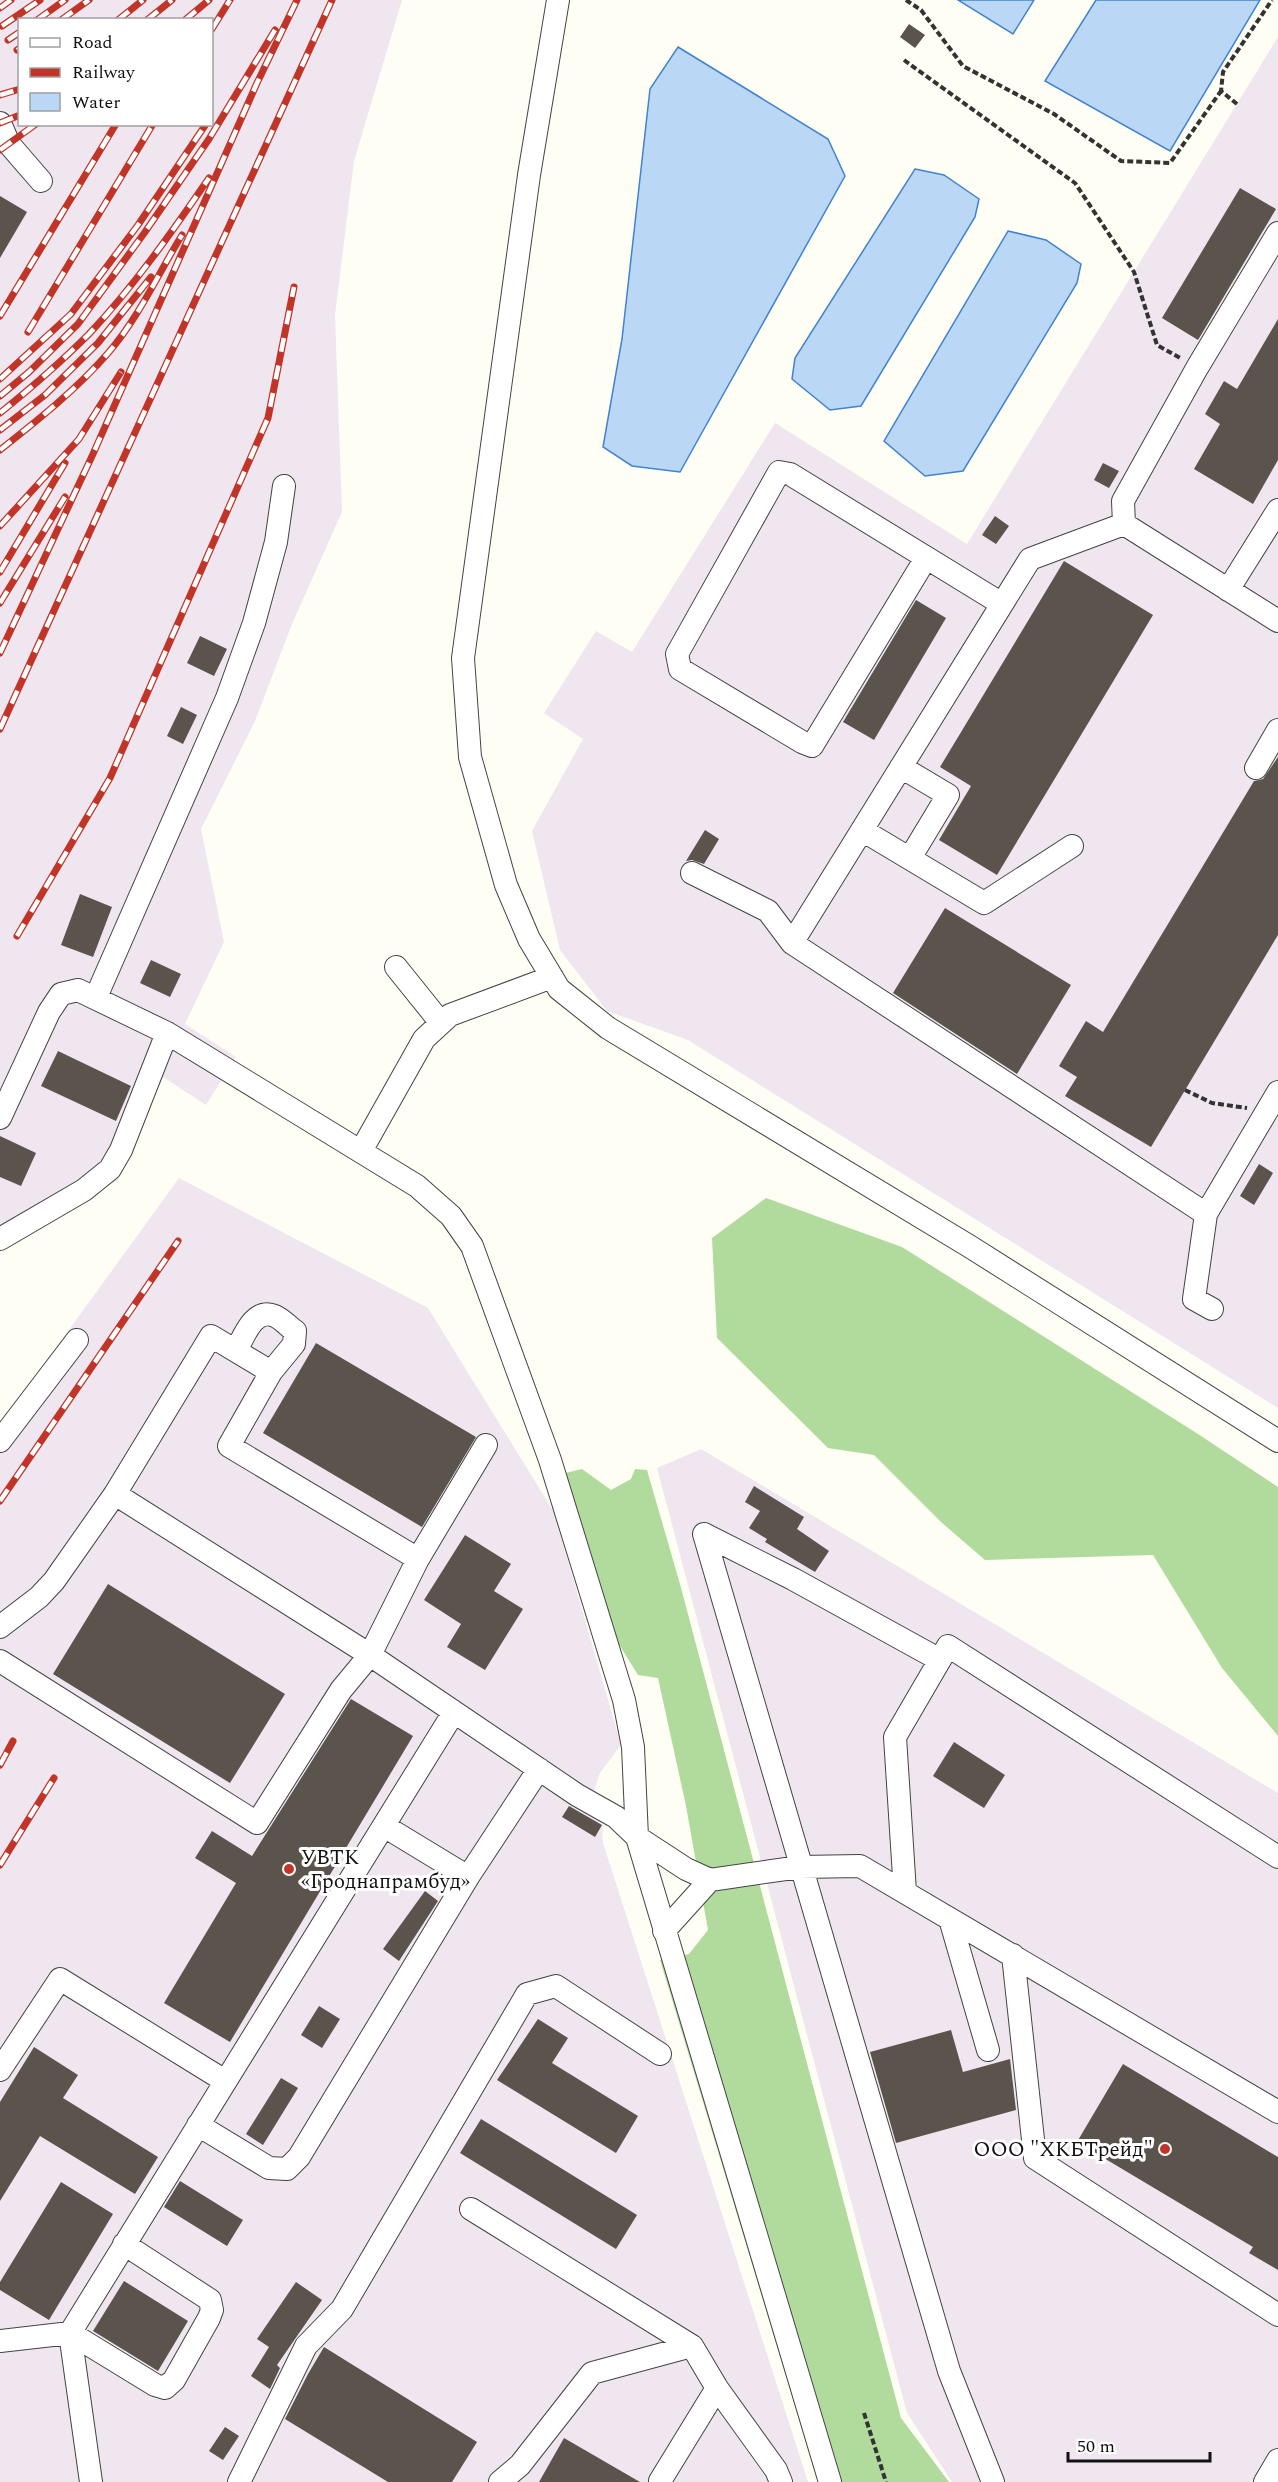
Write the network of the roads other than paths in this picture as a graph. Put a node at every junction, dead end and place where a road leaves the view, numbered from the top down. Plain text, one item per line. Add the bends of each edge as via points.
1 (558, 0) edge
2 (1, 132) edge
3 (41, 181) dead end
4 (1278, 233) edge
5 (284, 486) dead end
6 (1278, 510) edge
7 (1124, 524) junction
8 (926, 558) dead end
9 (1228, 590) junction
10 (1002, 604) junction
11 (1278, 621) edge
12 (1278, 730) edge
13 (902, 767) junction
14 (1256, 768) dead end
15 (862, 830) junction
16 (1072, 846) dead end
17 (910, 858) junction
18 (692, 873) dead end
19 (792, 943) junction
20 (396, 967) dead end
21 (552, 977) junction
22 (96, 997) junction
23 (441, 1023) junction
24 (167, 1033) junction
25 (1275, 1097) edge
26 (0, 1118) edge
27 (362, 1151) junction
28 (1206, 1214) junction
29 (0, 1239) edge
30 (1212, 1309) dead end
31 (77, 1340) dead end
32 (236, 1351) junction
33 (272, 1372) junction
34 (0, 1441) edge
35 (1278, 1441) edge
36 (486, 1445) dead end
37 (115, 1494) junction
38 (418, 1559) junction
39 (0, 1627) edge
40 (370, 1655) junction
41 (940, 1660) junction
42 (0, 1661) edge
43 (454, 1712) junction
44 (539, 1769) junction
45 (384, 1826) junction
46 (637, 1837) junction
47 (1278, 1857) edge
48 (801, 1867) junction
49 (468, 1876) junction
50 (710, 1880) junction
51 (905, 1892) junction
52 (950, 1918) junction
53 (664, 1931) junction
54 (1013, 1955) junction
55 (988, 2049) dead end
56 (660, 2054) dead end
57 (0, 2070) edge
58 (225, 2081) junction
59 (1278, 2112) edge
60 (198, 2125) junction
61 (471, 2209) dead end
62 (124, 2244) junction
63 (1278, 2314) edge
64 (70, 2334) junction
65 (0, 2341) edge
66 (692, 2346) junction
67 (717, 2388) junction
68 (1278, 2460) edge
69 (775, 2478) edge
70 (660, 2481) edge
71 (91, 2482) edge
72 (239, 2482) edge
73 (500, 2482) edge
74 (830, 2482) edge
75 (993, 2482) edge
76 (1265, 2482) edge

1 - 21 lane via 528,175 464,658 470,757 506,885 529,939
2 - 3 lane
4 - 7 lane via 1123,501
5 - 22 lane via 276,542 254,623 227,698
6 - 9 lane
7 - 9 lane
7 - 10 lane via 1030,559
8 - 10 lane via 812,746 680,669 677,654 779,472 790,474
9 - 11 lane
10 - 13 lane
12 - 14 lane
13 - 15 lane
13 - 17 lane via 948,795
15 - 17 lane
15 - 19 lane
16 - 17 lane via 984,903
18 - 19 lane via 768,911
19 - 28 lane
20 - 23 lane
21 - 23 lane via 450,1015
21 - 35 lane via 559,989 608,1028 969,1246
22 - 24 lane
22 - 26 lane via 78,990 62,994 49,1012
23 - 27 lane via 424,1040
24 - 27 lane
24 - 29 lane via 110,1169 84,1190
25 - 28 lane
27 - 46 lane via 417,1186 451,1216 472,1246 550,1460 624,1700 633,1747
28 - 30 lane via 1194,1299
31 - 34 lane
32 - 33 lane
32 - 33 lane via 253,1321 263,1315 275,1316 294,1331 294,1344
32 - 37 lane via 211,1336
33 - 38 lane via 229,1446
36 - 38 lane
37 - 39 lane via 54,1581
37 - 40 lane
38 - 40 lane
40 - 42 lane via 340,1690 257,1823
40 - 43 lane
41 - 47 lane via 948,1646
41 - 48 lane via 704,1534
41 - 51 lane via 895,1737
43 - 44 lane
43 - 45 lane
44 - 46 lane via 616,1817
44 - 49 lane
45 - 49 lane
45 - 58 lane
46 - 50 lane
46 - 53 lane
48 - 50 lane
48 - 51 lane via 860,1866
48 - 75 lane via 950,2371
49 - 60 lane via 299,2157 287,2169 269,2168
50 - 53 lane
51 - 52 lane
52 - 54 lane
52 - 55 lane
53 - 74 lane
54 - 59 lane
54 - 63 lane via 1035,2158
56 - 72 lane via 556,1986 527,1994 342,2309 306,2346
57 - 58 lane via 60,1979
58 - 60 lane
60 - 62 lane
61 - 66 lane
62 - 64 lane
62 - 64 lane via 210,2300 209,2318 174,2380 165,2388 155,2385
64 - 65 lane
64 - 71 lane
66 - 67 lane
66 - 73 lane via 592,2373 520,2465
67 - 69 lane
67 - 70 lane
68 - 76 lane

